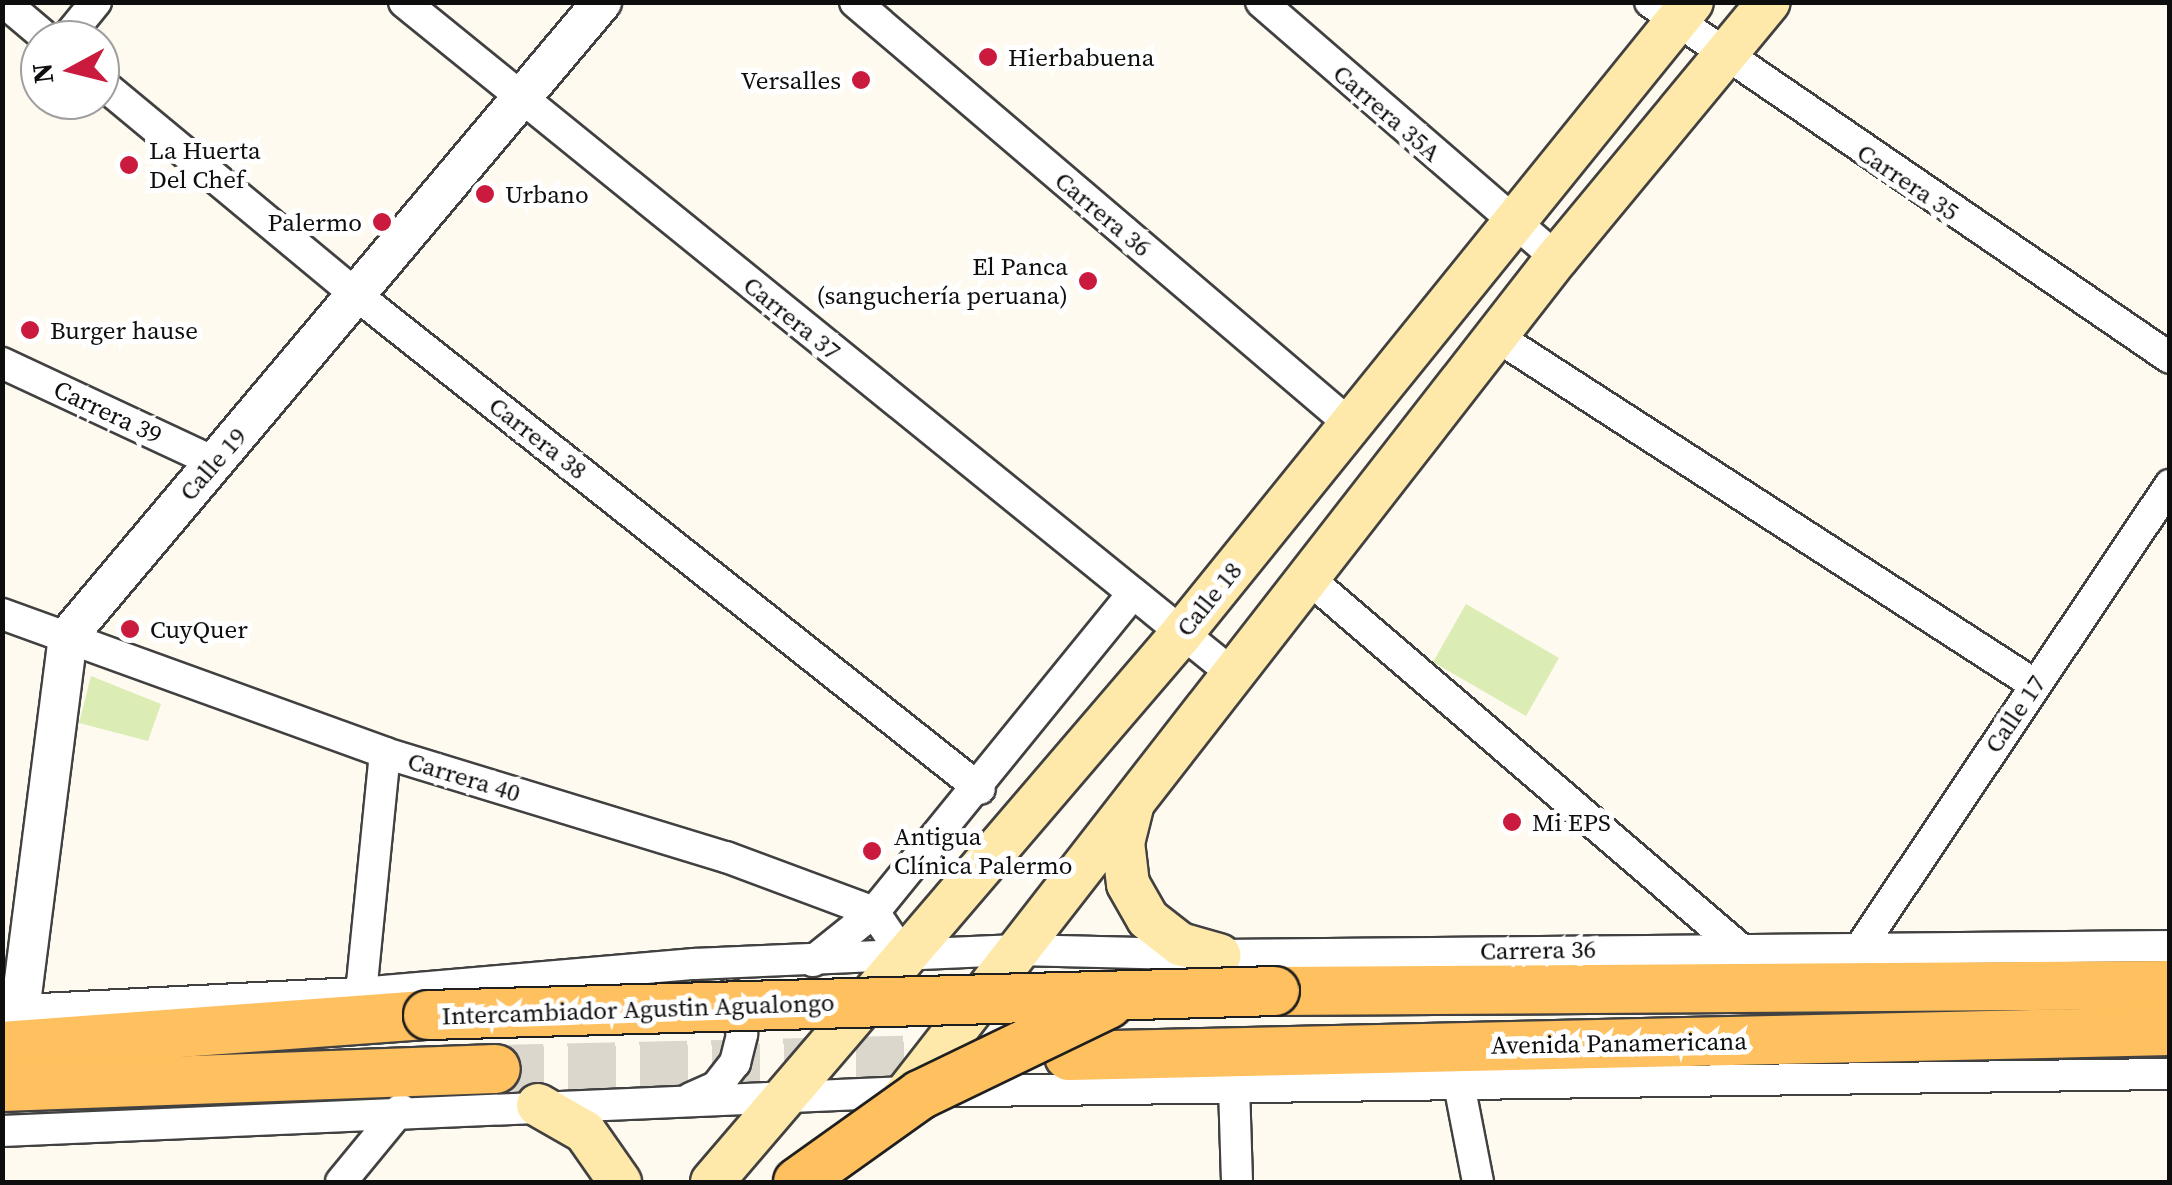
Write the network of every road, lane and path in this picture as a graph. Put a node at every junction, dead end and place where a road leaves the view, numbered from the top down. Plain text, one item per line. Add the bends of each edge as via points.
1 (4, 2) edge
2 (404, 2) edge
3 (602, 2) edge
4 (855, 2) edge
5 (1262, 2) edge
6 (1769, 2) edge
7 (1672, 10) edge
8 (25, 20) edge
9 (1725, 58) junction
10 (520, 98) junction
11 (120, 99) edge
12 (1513, 223) junction
13 (1557, 258) junction
14 (359, 297) junction
15 (1496, 336) junction
16 (2170, 358) edge
17 (2, 362) edge
18 (1351, 426) junction
19 (214, 462) junction
20 (2170, 485) edge
21 (1308, 578) junction
22 (1133, 593) junction
23 (2, 614) edge
24 (1182, 632) junction
25 (68, 636) junction
26 (1233, 674) junction
27 (2034, 684) junction
28 (385, 754) junction
29 (980, 789) junction
30 (1132, 803) junction
31 (874, 912) junction
32 (1862, 945) junction
33 (2170, 946) edge
34 (1738, 947) junction
35 (1018, 950) junction
36 (1219, 955) junction
37 (906, 959) junction
38 (812, 960) junction
39 (694, 964) junction
40 (2170, 985) edge
41 (361, 993) junction
42 (1130, 995) junction
43 (8, 1022) edge
44 (2170, 1031) edge
45 (1069, 1056) dead end
46 (496, 1070) tunnel mouth
47 (2170, 1074) edge
48 (1458, 1080) junction
49 (2, 1086) edge
50 (1234, 1086) junction
51 (907, 1092) junction
52 (784, 1098) junction
53 (688, 1100) junction
54 (538, 1105) junction
55 (401, 1109) junction
56 (2, 1131) edge
57 (341, 1182) edge
58 (620, 1182) edge
59 (712, 1182) edge
60 (798, 1182) edge
61 (837, 1182) edge
62 (1237, 1182) edge
63 (1478, 1182) edge

1 - 8 street
2 - 10 street, Carrera 37
3 - 10 street, Calle 19
4 - 18 street, Carrera 36
5 - 12 street, Carrera 35A
6 - 9 main road
7 - 9 street, Carrera 35
7 - 12 main road, Calle 18
9 - 13 main road
9 - 16 street, Carrera 35
10 - 14 street, Calle 19
10 - 22 street, Carrera 37
11 - 14 street, Carrera 38
12 - 13 street, Carrera 35A
12 - 18 main road, Calle 18
13 - 15 main road
14 - 19 street, Calle 19
14 - 29 street, Carrera 38
15 - 21 main road
15 - 27 street
17 - 19 street, Carrera 39
18 - 24 main road, Calle 18
19 - 25 street, Calle 19
20 - 27 street, Calle 17
21 - 26 main road
21 - 34 street
22 - 24 street, Carrera 37
22 - 29 street
23 - 25 street, Carrera 40
24 - 26 street, Carrera 37
24 - 37 main road, Calle 18
25 - 28 street, Carrera 40
25 - 43 street
26 - 30 main road
27 - 32 street, Calle 17
28 - 31 street, Carrera 40 via 726,857
28 - 41 street
29 - 31 street
30 - 35 main road
30 - 36 main road via 1123,842 1128,884 1148,919 1170,936
31 - 37 street
31 - 38 street
32 - 33 street, Carrera 36
32 - 34 street, Carrera 36
34 - 36 street, Carrera 36
35 - 36 street, Carrera 36
35 - 37 street, Carrera 36
35 - 51 main road
37 - 38 street, Carrera 36
37 - 52 main road, Calle 18
38 - 39 street, Carrera 36
39 - 41 street, Carrera 36
39 - 53 street via 720,979 737,1004 742,1034 735,1063 716,1086
40 - 42 main road, Intercambiador Agustin Agualongo, bridge
41 - 43 street, Carrera 36
42 - 43 main road, Intercambiador Agustin Agualongo, bridge
42 - 60 main road, bridge via 920,1095
44 - 45 main road, Avenida Panamericana
46 - 49 main road
47 - 48 street
48 - 50 street
48 - 63 street
50 - 51 street
50 - 62 street
51 - 52 street
51 - 61 main road
52 - 53 street
52 - 59 main road, Calle 18
53 - 54 street
54 - 55 street
54 - 58 main road via 584,1132
55 - 56 street
55 - 57 street

